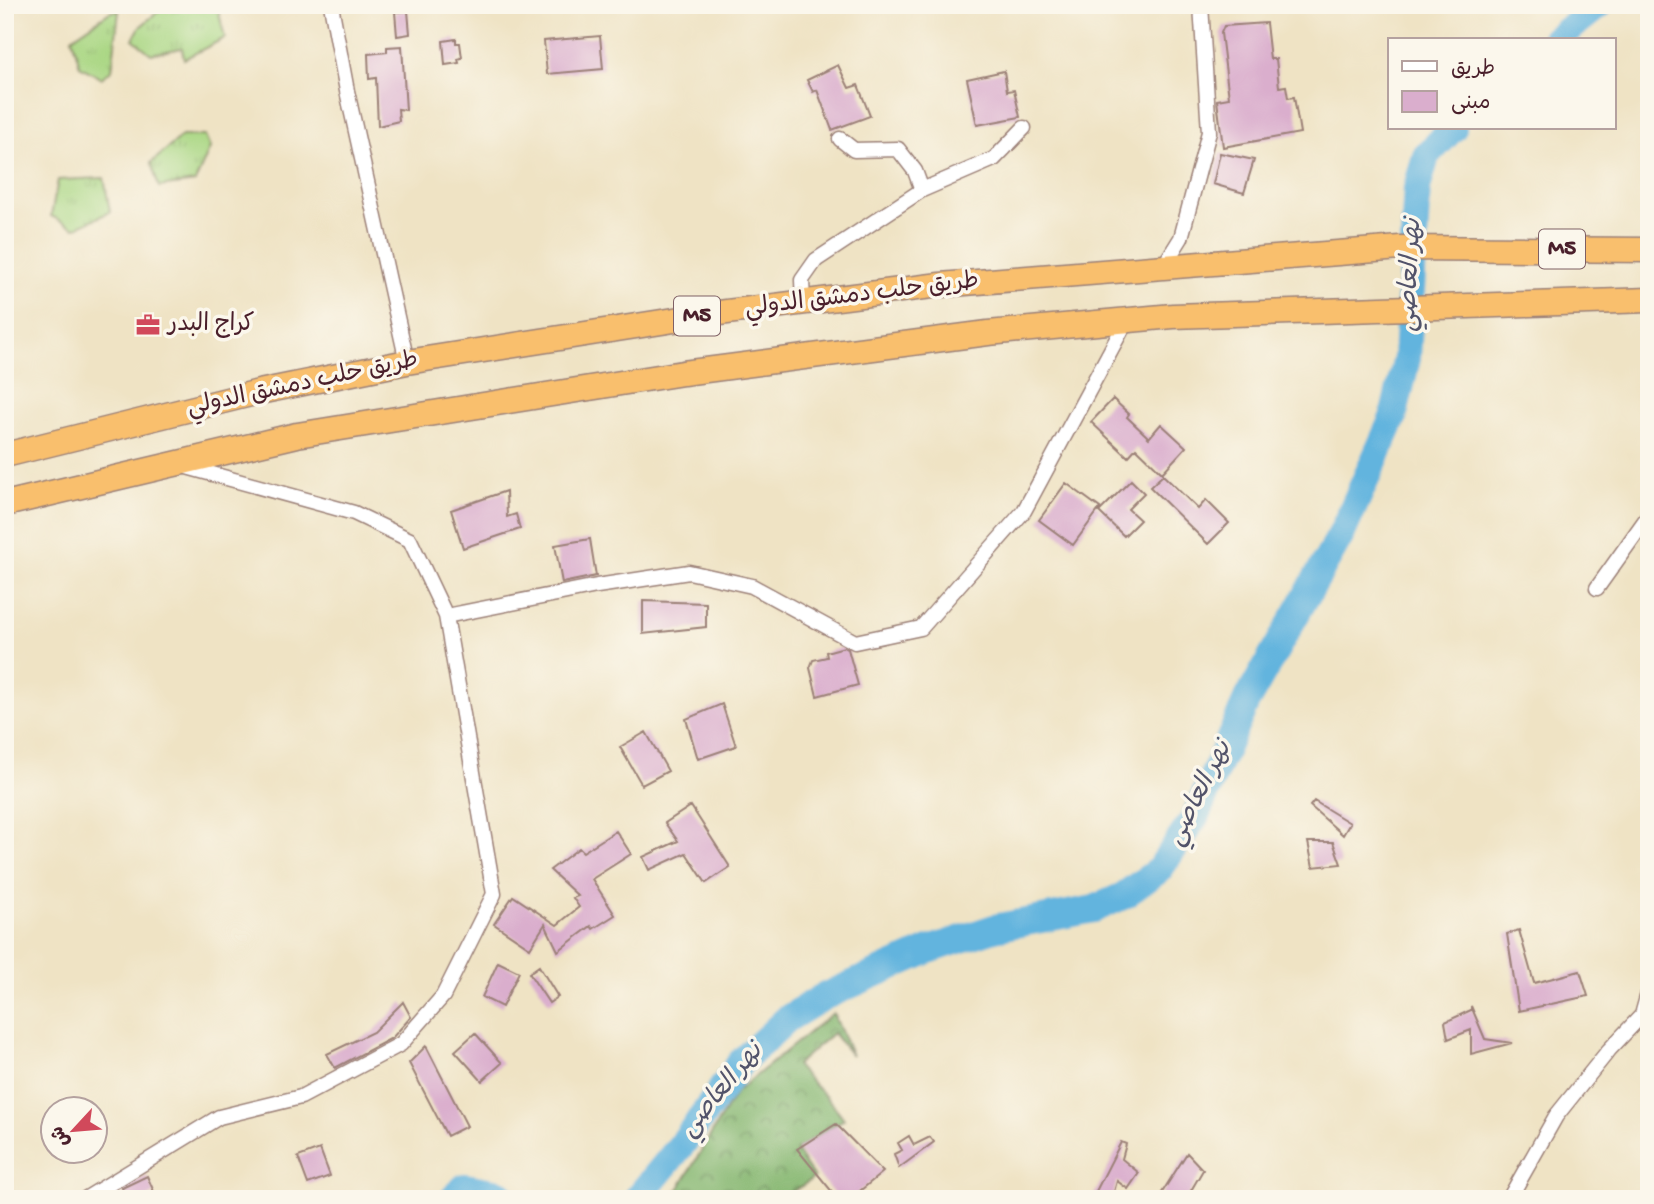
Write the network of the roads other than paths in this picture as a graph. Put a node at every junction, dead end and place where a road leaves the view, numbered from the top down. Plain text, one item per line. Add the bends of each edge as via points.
1 (331, 5) edge
2 (1200, 5) edge
3 (1024, 128) dead end
4 (840, 139) dead end
5 (922, 190) junction
6 (1649, 250) edge
7 (1163, 267) junction
8 (1649, 300) edge
9 (803, 303) junction
10 (1127, 320) junction
11 (407, 362) junction
12 (5, 455) edge
13 (175, 464) junction
14 (5, 504) edge
15 (1649, 515) edge
16 (1597, 588) dead end
17 (446, 616) junction
18 (1649, 990) edge
19 (85, 1199) edge
20 (1508, 1199) edge

1 - 11 street
2 - 7 street via 1209,132 1181,238
3 - 5 street via 994,159
4 - 5 street via 855,150 898,149 915,171
5 - 9 street via 816,260 802,280
6 - 7 highway, طريق حلب دمشق الدولي / M5 via 1399,248
7 - 9 highway, طريق حلب دمشق الدولي / M5 via 940,285
8 - 10 highway, M5
9 - 11 highway, طريق حلب دمشق الدولي / M5
10 - 13 highway, M5 via 988,333 683,373 297,435
10 - 17 street via 1024,511 921,628 855,642 752,586 689,572
11 - 12 highway, طريق حلب دمشق الدولي / M5 via 259,392
13 - 14 highway, M5
13 - 17 street via 354,513 410,540
15 - 16 street
17 - 19 street via 494,894 443,996 401,1044 301,1097 219,1117
18 - 20 street via 1642,1015 1556,1116

